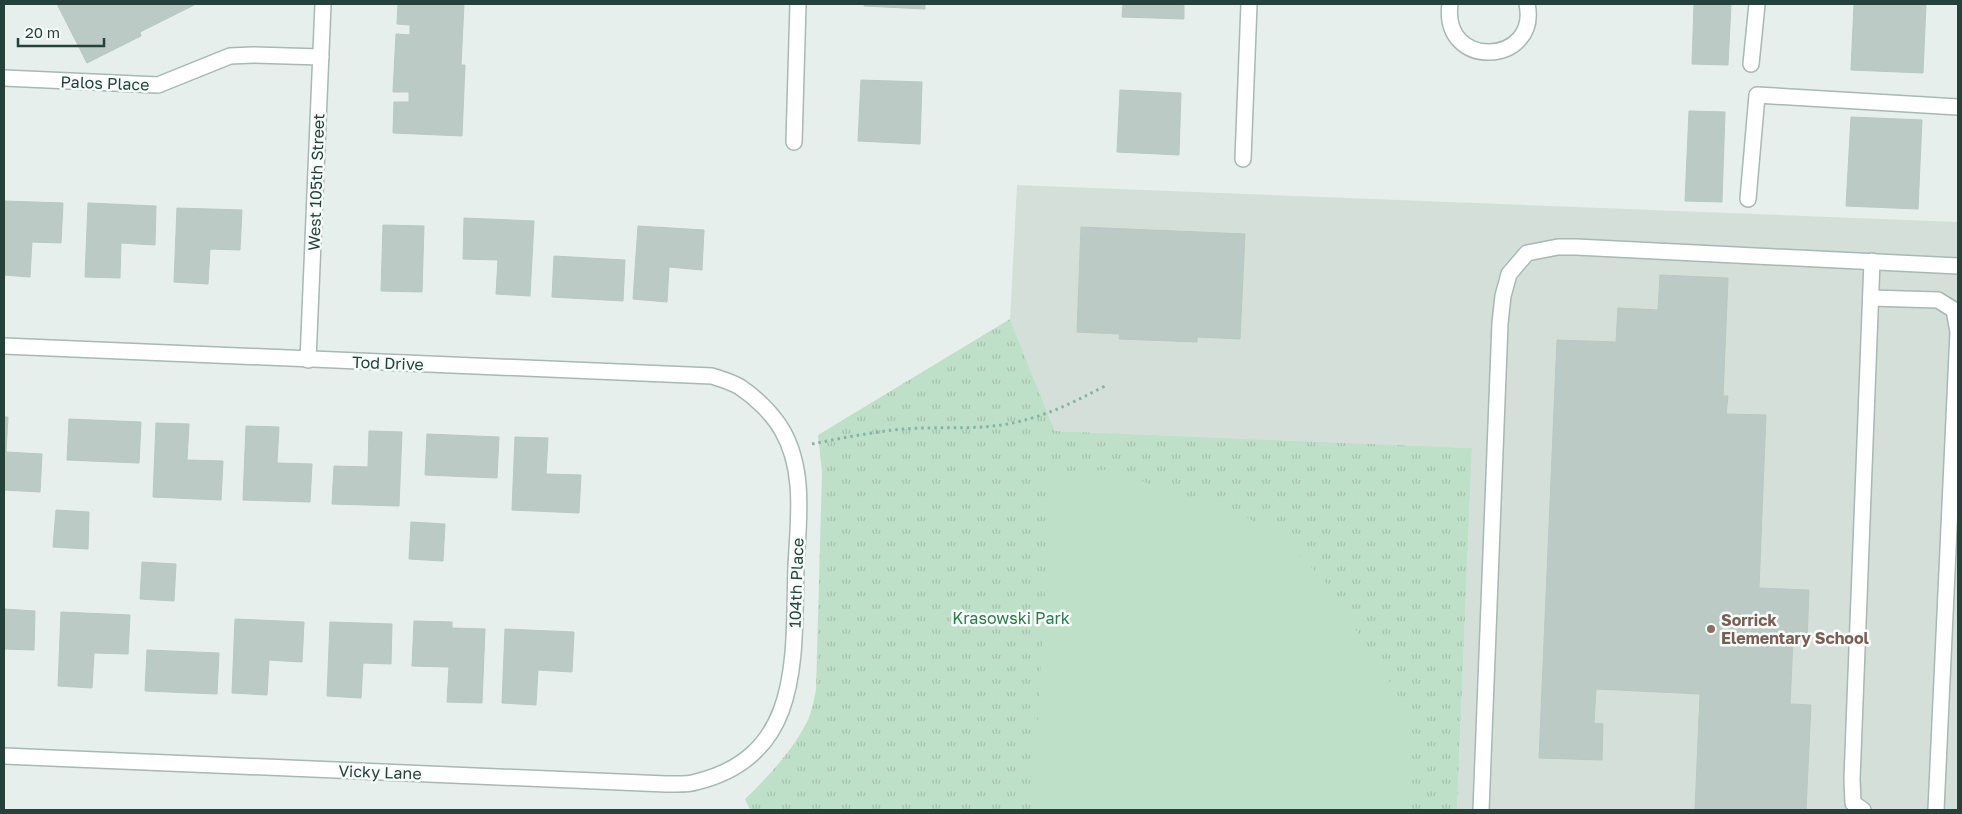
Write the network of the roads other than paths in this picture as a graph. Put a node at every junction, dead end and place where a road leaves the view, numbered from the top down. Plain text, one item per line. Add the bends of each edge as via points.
1 (323, 4) edge
2 (798, 4) edge
3 (1249, 4) edge
4 (1450, 4) edge
5 (1527, 4) edge
6 (1757, 4) edge
7 (321, 57) junction
8 (1751, 64) dead end
9 (4, 78) edge
10 (1958, 107) edge
11 (794, 142) dead end
12 (1243, 159) dead end
13 (1748, 199) dead end
14 (1872, 261) junction
15 (1958, 266) edge
16 (1871, 298) junction
17 (4, 346) edge
18 (308, 360) junction
19 (764, 407) joint
20 (1956, 430) edge
21 (4, 756) edge
22 (751, 757) joint
23 (1481, 810) edge
24 (1863, 810) edge
25 (1936, 810) edge

1 - 7 street, West 105th Street
2 - 11 street
3 - 12 street
4 - 5 street via 1451,26 1457,38 1467,47 1492,53 1516,43 1524,32 1529,19
6 - 8 street
7 - 9 street, Palos Place via 230,56 158,85
7 - 18 street, West 105th Street
10 - 13 street via 1757,95
14 - 15 street
14 - 16 street
14 - 23 street via 1558,247 1527,253 1509,274 1502,296 1500,323
16 - 20 street via 1938,300 1954,310 1958,332
16 - 24 street via 1852,779 1853,803
17 - 18 street, Tod Drive
18 - 19 street, Tod Drive via 712,376 739,387
19 - 22 street, 104th Place via 782,430 795,460 799,500 792,674 784,706 772,732
20 - 25 street
21 - 22 street, Vicky Lane via 666,784 695,783 725,772

